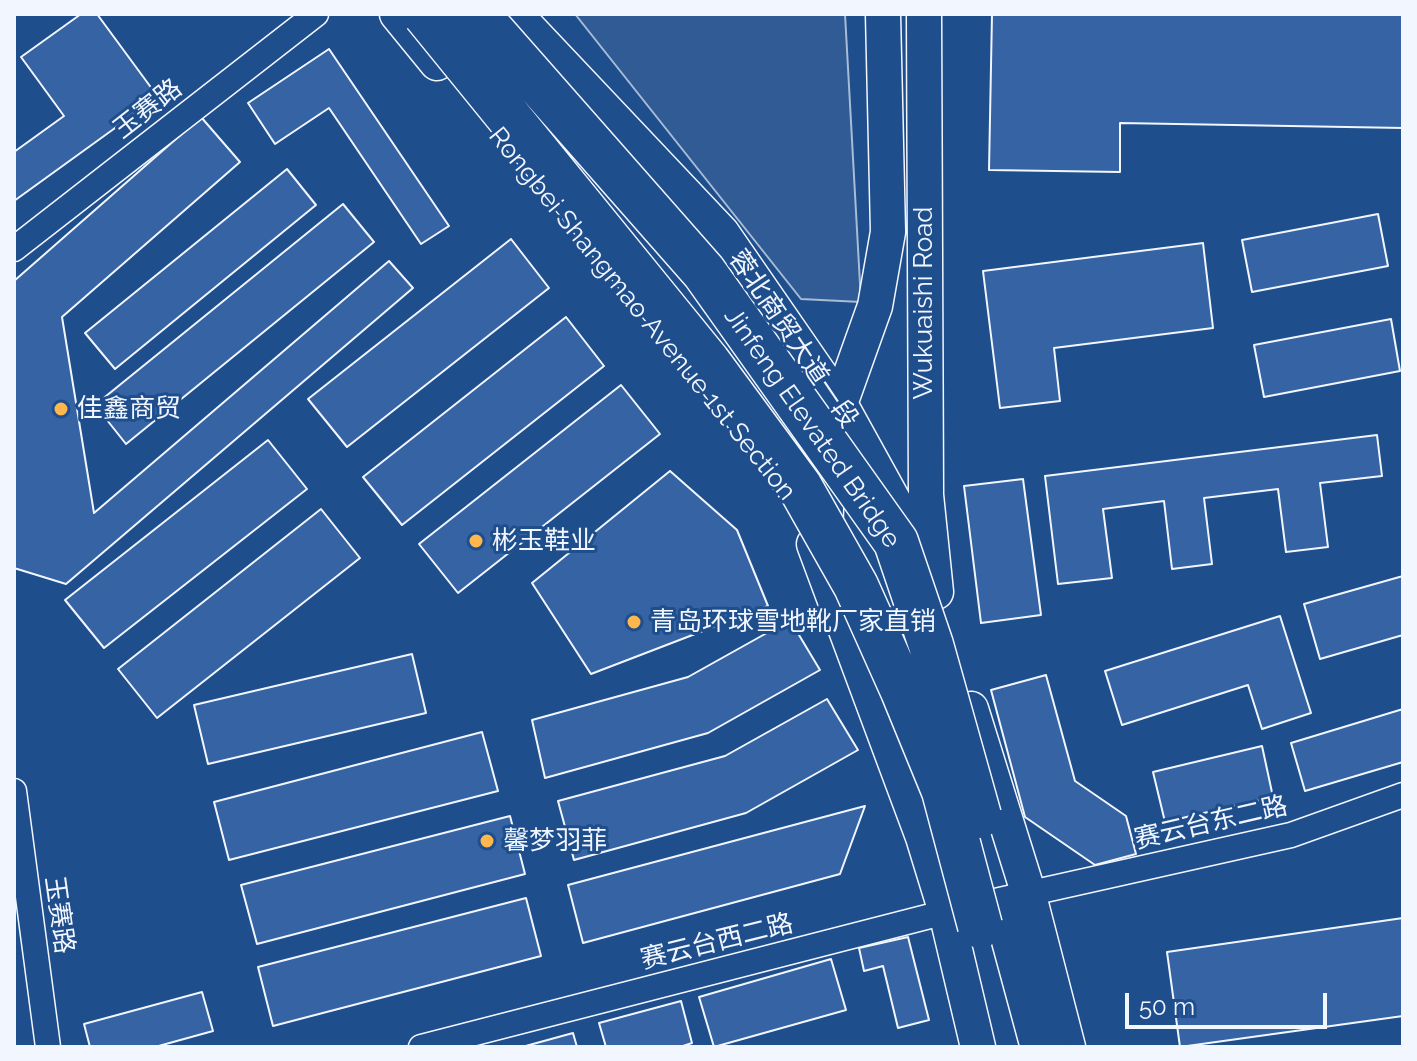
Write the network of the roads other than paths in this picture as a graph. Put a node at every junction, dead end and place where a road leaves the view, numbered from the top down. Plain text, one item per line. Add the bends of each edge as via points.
1 (316, 14) edge
2 (397, 14) edge
3 (425, 14) edge
4 (477, 14) edge
5 (515, 14) edge
6 (883, 14) edge
7 (924, 14) edge
8 (14, 249) edge
9 (840, 404) junction
10 (824, 569) junction
11 (936, 592) junction
12 (14, 791) edge
13 (1403, 795) edge
14 (991, 912) junction
15 (48, 1047) edge
16 (421, 1047) edge
17 (978, 1047) edge
18 (1012, 1047) edge
19 (1043, 1047) edge
20 (1068, 1047) edge

1 - 8 street, 玉赛路
2 - 10 main road, Rongbei Shangmao Avenue 1st Section via 797,502
3 - 14 highway, Jinfeng Elevated Bridge, bridge via 708,362 800,487 856,586
4 - 14 highway, Jinfeng Elevated Bridge, bridge via 704,272 896,542 931,645
5 - 9 main road, 蓉北商贸大道一段 via 722,233
6 - 9 main road, Wukuaishi Road via 888,232 875,306
7 - 11 main road, Wukuaishi Road via 926,495
9 - 10 main road, Wukuaishi Road via 827,478
9 - 11 main road, 蓉北商贸大道一段 via 920,549
10 - 14 main road, Rongbei Shangmao Avenue 1st Section via 923,837
11 - 14 main road, 蓉北商贸大道一段
12 - 15 street, 玉赛路
13 - 14 street, 赛云台东二路 via 1291,835
14 - 16 street, 赛云台西二路
14 - 17 main road, Rongbei Shangmao Avenue 1st Section
14 - 18 highway, Rongbei Shangmao Avenue 1st Section
14 - 19 highway, Rongbei Shangmao Avenue 1st Section
14 - 20 main road, 蓉北商贸大道一段

